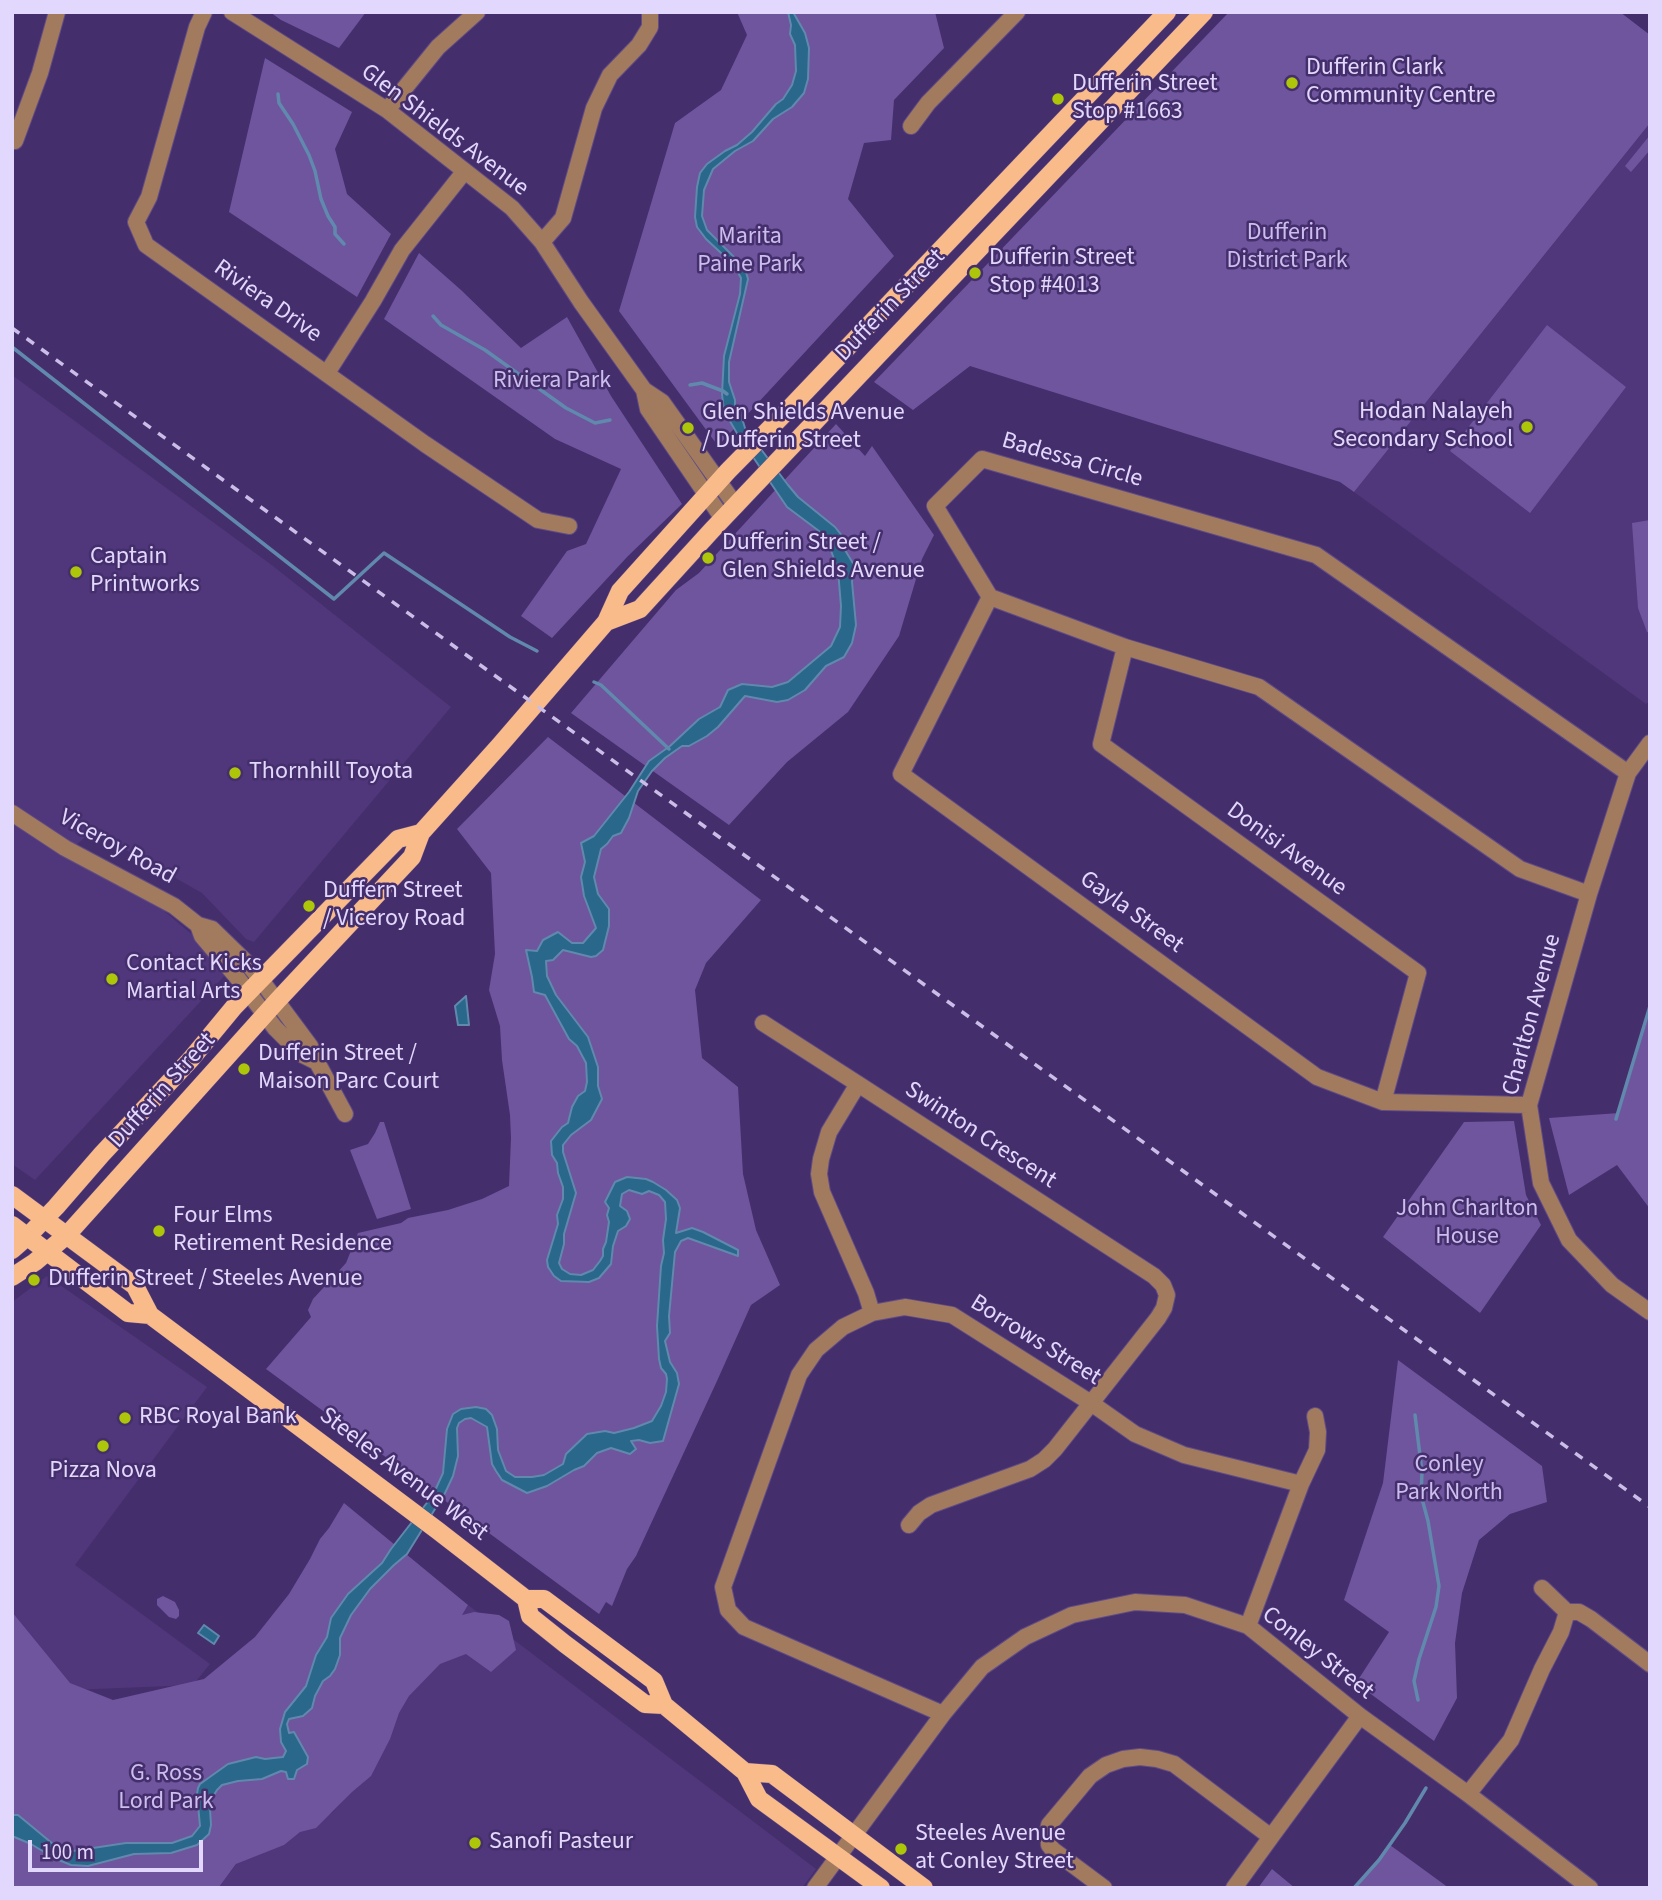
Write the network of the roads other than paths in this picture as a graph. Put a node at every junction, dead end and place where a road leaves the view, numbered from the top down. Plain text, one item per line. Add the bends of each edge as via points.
1 (57, 12) edge
2 (204, 12) edge
3 (233, 12) edge
4 (477, 12) edge
5 (650, 12) edge
6 (1017, 12) edge
7 (1167, 12) edge
8 (1204, 12) edge
9 (387, 110) junction
10 (911, 126) dead end
11 (15, 141) dead end
12 (464, 172) junction
13 (542, 243) junction
14 (327, 373) junction
15 (712, 488) junction
16 (729, 512) junction
17 (569, 526) dead end
18 (990, 597) junction
19 (606, 622) junction
20 (1125, 647) junction
21 (1650, 743) edge
22 (1628, 773) junction
23 (12, 813) edge
24 (421, 833) junction
25 (1589, 894) junction
26 (255, 986) junction
27 (271, 1008) junction
28 (763, 1023) dead end
29 (859, 1084) junction
30 (1383, 1102) junction
31 (1530, 1105) junction
32 (345, 1114) dead end
33 (12, 1195) edge
34 (45, 1219) junction
35 (12, 1225) edge
36 (28, 1236) junction
37 (67, 1236) junction
38 (12, 1250) edge
39 (47, 1252) junction
40 (12, 1277) edge
41 (1650, 1312) edge
42 (872, 1313) junction
43 (150, 1315) junction
44 (1091, 1403) junction
45 (1315, 1416) dead end
46 (1301, 1484) junction
47 (909, 1525) dead end
48 (1542, 1588) dead end
49 (526, 1600) junction
50 (1567, 1612) junction
51 (1248, 1626) junction
52 (599, 1640) junction
53 (586, 1658) junction
54 (1650, 1664) edge
55 (664, 1705) junction
56 (943, 1714) junction
57 (1360, 1716) junction
58 (745, 1772) junction
59 (1468, 1794) junction
60 (854, 1836) junction
61 (1271, 1837) junction
62 (838, 1856) junction
63 (815, 1888) edge
64 (881, 1888) edge
65 (924, 1888) edge
66 (1104, 1888) edge
67 (1234, 1888) edge
68 (1590, 1888) edge

1 - 11 street
2 - 14 street, Riviera Drive via 149,197 136,222 146,245
3 - 9 street, Glen Shields Avenue
4 - 9 street via 438,47
5 - 13 street via 650,27 610,75 594,108 563,218
6 - 10 street
7 - 15 main road, Dufferin Street
8 - 16 main road, Dufferin Street
9 - 12 street, Glen Shields Avenue
12 - 13 street, Glen Shields Avenue via 512,208
12 - 14 street via 402,250
13 - 15 street, Glen Shields Avenue via 644,390 662,402
14 - 17 street, Riviera Drive via 538,520
15 - 16 street, Glen Shields Avenue
15 - 19 main road, Dufferin Street via 620,591
16 - 19 main road, Dufferin Street via 640,609
18 - 20 street
18 - 22 street, Badessa Circle via 935,506 982,459 1316,555
18 - 30 street, Gayla Street via 901,774 1317,1077
19 - 24 main road, Dufferin Street
20 - 25 street via 1259,687 1520,869
20 - 30 street, Donisi Avenue via 1101,744 1418,973
21 - 22 street, Charlton Avenue
22 - 25 street, Charlton Avenue
23 - 26 street, Viceroy Road via 65,848 212,929 248,964
24 - 26 main road, Dufferin Street via 398,839
24 - 27 main road, Dufferin Street via 412,857
25 - 31 street, Charlton Avenue
26 - 27 street, Viceroy Road
26 - 34 main road, Dufferin Street
27 - 32 street, Viceroy Road via 275,1028 301,1054 317,1062
27 - 37 main road, Dufferin Street
28 - 29 street, Swinton Crescent
29 - 42 street via 829,1132 819,1174 821,1192
29 - 44 street, Swinton Crescent via 1163,1285 1167,1295 1158,1318
30 - 31 street, Gayla Street
31 - 41 street, Charlton Avenue via 1541,1183 1569,1240 1612,1285
33 - 34 main road, Steeles Avenue West
34 - 36 main road, Dufferin Street
34 - 37 main road, Steeles Avenue West
35 - 36 main road, Steeles Avenue West
36 - 38 main road, Dufferin Street
36 - 39 main road, Steeles Avenue West
37 - 39 main road, Dufferin Street
37 - 43 main road, Steeles Avenue West via 135,1286
39 - 40 main road, Dufferin Street
39 - 43 main road, Steeles Avenue West via 128,1313
42 - 44 street, Borrows Street via 905,1307 952,1315
42 - 56 street, Borrows Street via 843,1327 816,1350 799,1376 723,1587 728,1610 744,1627
43 - 49 main road, Steeles Avenue West
44 - 46 street, Borrows Street via 1135,1434 1184,1455
44 - 47 street, Swinton Crescent via 1055,1449 1031,1469 931,1505
45 - 46 street via 1317,1450
46 - 51 street
48 - 50 street
49 - 52 main road, Steeles Avenue West via 544,1599
49 - 53 main road, Steeles Avenue West via 530,1616
50 - 54 street via 1591,1619
50 - 59 street via 1511,1740
51 - 56 street, Conley Street via 1185,1605 1135,1602 1072,1615 1025,1637 982,1668
51 - 57 street, Conley Street
52 - 53 main road
52 - 55 main road, Steeles Avenue West via 654,1681
53 - 55 main road, Steeles Avenue West via 645,1704
55 - 58 main road, Steeles Avenue West
56 - 60 street, Conley Street
57 - 59 street, Conley Street
57 - 61 street
58 - 60 main road, Steeles Avenue West via 772,1774
58 - 62 main road, Steeles Avenue West via 759,1799
59 - 68 street, Conley Street
60 - 62 street, Conley Street
60 - 65 main road, Steeles Avenue West
61 - 66 street via 1174,1764 1123,1759 1090,1776 1048,1831 1053,1850
61 - 67 street
62 - 63 street, Conley Street
62 - 64 main road, Steeles Avenue West

